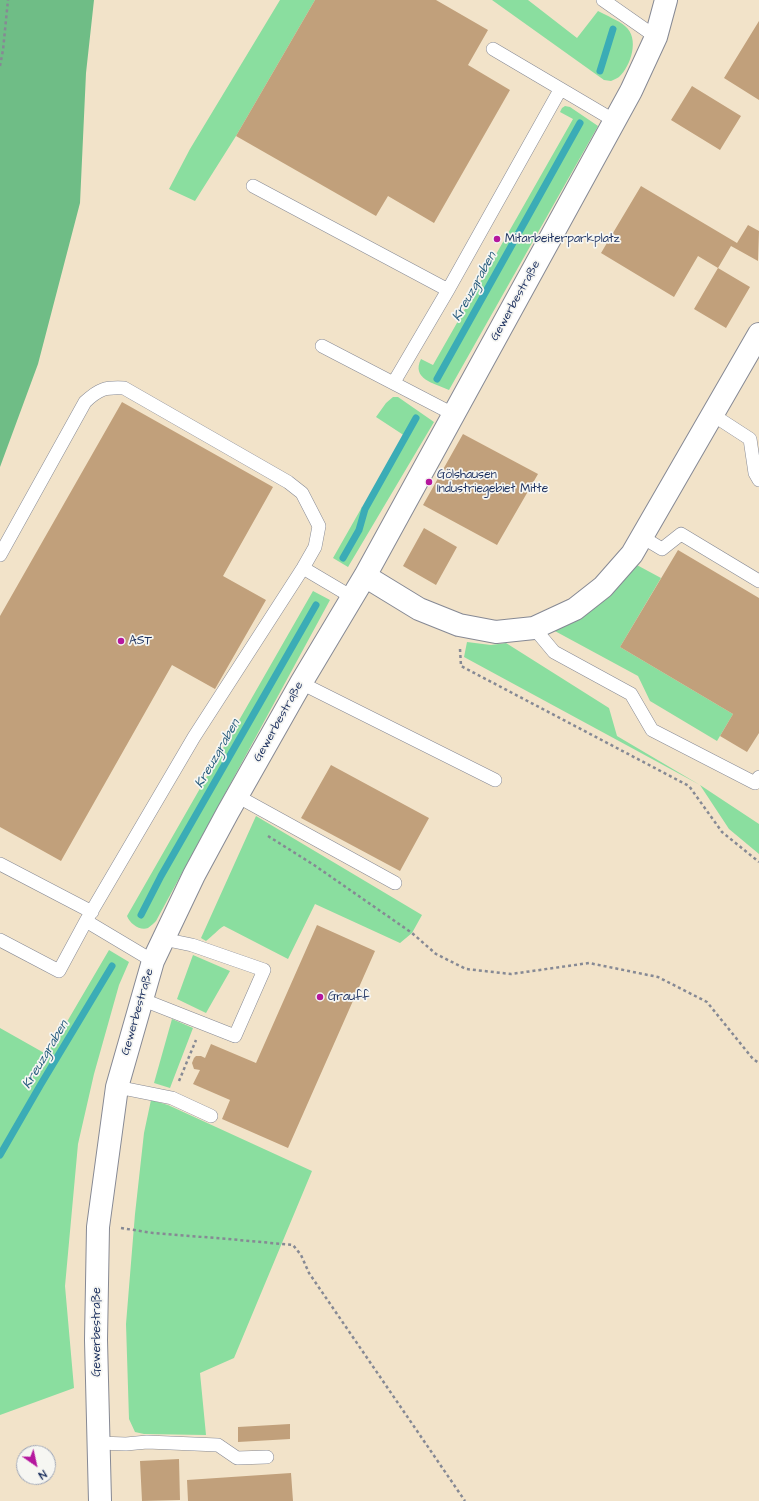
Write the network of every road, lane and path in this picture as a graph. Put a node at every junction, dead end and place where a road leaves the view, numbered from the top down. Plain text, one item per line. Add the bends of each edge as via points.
1 (8, 0) edge
2 (603, 0) edge
3 (666, 0) edge
4 (656, 37) junction
5 (492, 49) dead end
6 (0, 66) edge
7 (560, 90) junction
8 (615, 121) junction
9 (252, 186) dead end
10 (448, 290) junction
11 (759, 334) edge
12 (322, 346) dead end
13 (394, 382) junction
14 (453, 414) junction
15 (713, 415) junction
16 (759, 480) edge
17 (642, 537) junction
18 (0, 555) edge
19 (303, 568) junction
20 (365, 576) junction
21 (759, 581) edge
22 (352, 597) junction
23 (459, 625) junction
24 (534, 628) junction
25 (301, 683) junction
26 (759, 777) edge
27 (495, 780) dead end
28 (237, 796) junction
29 (268, 836) dead end
30 (759, 862) edge
31 (0, 864) edge
32 (394, 883) dead end
33 (89, 916) junction
34 (163, 939) junction
35 (0, 940) edge
36 (153, 960) junction
37 (141, 998) junction
38 (203, 1022) junction
39 (759, 1063) edge
40 (116, 1087) junction
41 (172, 1098) junction
42 (211, 1116) dead end
43 (98, 1227) junction
44 (99, 1443) junction
45 (268, 1457) dead end
46 (100, 1501) edge
47 (465, 1501) edge

1 - 6 path
2 - 4 lane
3 - 4 street, Gewerbestraße
4 - 8 street, Gewerbestraße
5 - 7 lane
7 - 8 lane
7 - 10 lane
8 - 14 street, Gewerbestraße
9 - 10 lane
10 - 13 lane
11 - 15 street
12 - 13 lane
13 - 14 lane
14 - 20 street, Gewerbestraße
15 - 16 lane via 750,439 755,473
15 - 17 street
17 - 21 lane via 662,549 680,534
17 - 24 street via 632,554 603,587 575,609
18 - 19 lane via 85,402 95,393 109,387 124,388 288,482 302,493 319,526 315,547
19 - 22 lane
19 - 33 lane via 194,737
20 - 22 street, Gewerbestraße
20 - 23 street via 419,609
22 - 25 street, Gewerbestraße
23 - 24 street via 496,632
23 - 30 path via 461,666 689,786 722,832
24 - 26 lane via 554,652 631,694 652,730 755,783
25 - 27 lane
25 - 28 street, Gewerbestraße
28 - 32 lane
28 - 34 street, Gewerbestraße
29 - 39 path via 406,928 436,954 466,969 511,974 589,963 658,977 707,1002
31 - 33 lane
33 - 35 lane via 59,971
33 - 36 lane
34 - 36 street, Gewerbestraße
34 - 38 lane via 192,945 264,970 235,1036
36 - 37 street, Gewerbestraße
37 - 38 lane
37 - 40 street, Gewerbestraße
38 - 41 path
40 - 41 lane
40 - 43 street, Gewerbestraße
41 - 42 lane
43 - 44 street, Gewerbestraße via 96,1340
43 - 47 path via 293,1245
44 - 45 lane via 218,1445 237,1458
44 - 46 street, Gewerbestraße

